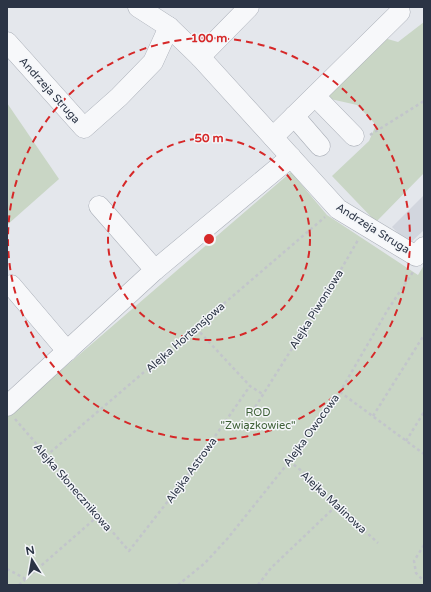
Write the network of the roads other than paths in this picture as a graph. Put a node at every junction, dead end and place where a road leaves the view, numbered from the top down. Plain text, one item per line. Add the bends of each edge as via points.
1 (138, 7) edge
2 (249, 7) edge
3 (400, 12) dead end
4 (169, 26) junction
5 (7, 42) edge
6 (200, 57) junction
7 (315, 96) junction
8 (294, 116) junction
9 (354, 136) road end
10 (273, 137) junction
11 (320, 146) dead end
12 (291, 156) junction
13 (99, 206) dead end
14 (420, 251) edge
15 (155, 270) junction
16 (11, 286) dead end
17 (67, 351) junction
18 (12, 414) edge

1 - 4 street, Andrzeja Struga
2 - 6 street
3 - 7 street
4 - 5 street, Andrzeja Struga via 153,62 84,128
4 - 6 street, Andrzeja Struga
6 - 10 street, Andrzeja Struga
7 - 8 street
7 - 9 street
8 - 10 street
8 - 11 street
10 - 12 street, Andrzeja Struga
12 - 14 street, Andrzeja Struga via 338,209
12 - 15 street
13 - 15 street
15 - 17 street
16 - 17 street
17 - 18 street

